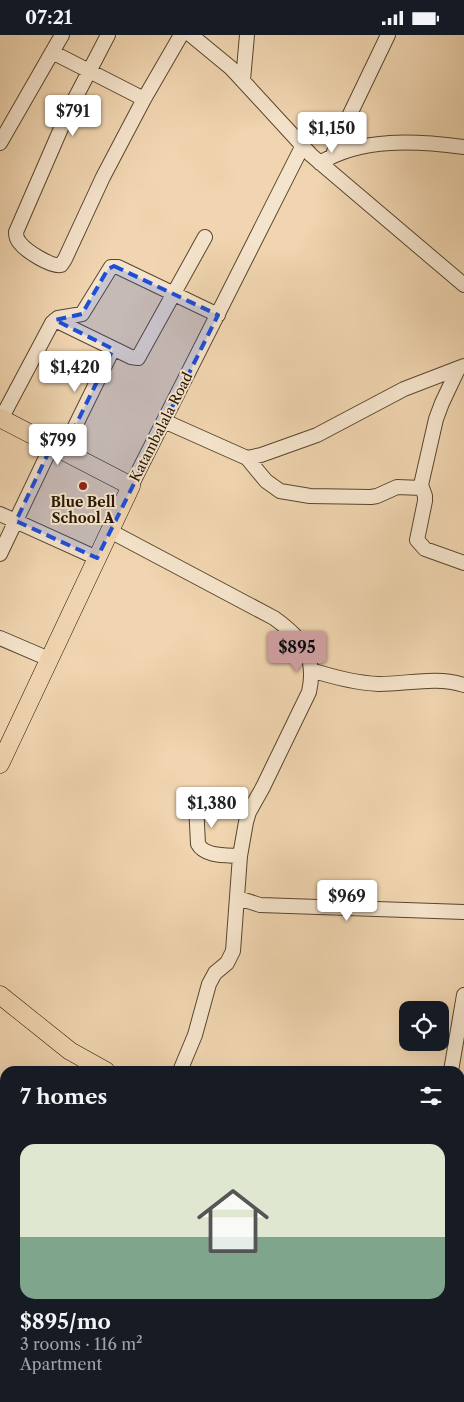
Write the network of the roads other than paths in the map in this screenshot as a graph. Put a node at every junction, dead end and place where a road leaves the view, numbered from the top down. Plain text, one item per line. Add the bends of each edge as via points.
1 (62, 35) edge
2 (108, 35) edge
3 (181, 35) edge
4 (192, 35) edge
5 (247, 35) edge
6 (388, 35) edge
7 (52, 52) junction
8 (89, 72) junction
9 (243, 80) junction
10 (144, 99) junction
11 (0, 143) edge
12 (302, 147) junction
13 (464, 147) edge
14 (333, 155) junction
15 (320, 163) junction
16 (205, 237) dead end
17 (464, 285) edge
18 (174, 294) junction
19 (218, 315) junction
20 (55, 320) junction
21 (113, 349) junction
22 (461, 368) edge
23 (0, 418) edge
24 (164, 421) junction
25 (57, 448) junction
26 (246, 458) junction
27 (131, 486) junction
28 (421, 488) junction
29 (0, 514) edge
30 (16, 521) junction
31 (110, 531) junction
32 (0, 554) edge
33 (97, 558) junction
34 (464, 563) edge
35 (0, 638) edge
36 (49, 659) junction
37 (311, 670) junction
38 (464, 685) edge
39 (0, 764) edge
40 (193, 795) dead end
41 (240, 856) junction
42 (238, 898) junction
43 (464, 912) edge
44 (0, 995) edge
45 (464, 995) edge
46 (459, 1056) edge
47 (97, 1066) edge
48 (182, 1066) edge

1 - 7 street
2 - 8 street
3 - 10 street
4 - 9 street
5 - 9 street
6 - 14 street
7 - 8 street
7 - 11 street
8 - 10 street
8 - 10 street via 16,232 25,248 54,266 65,259
9 - 12 street
12 - 15 street
12 - 19 street, Katambalala Road
13 - 14 street via 415,142 356,148
14 - 15 street
15 - 17 street
16 - 18 street
18 - 19 street
18 - 20 street via 114,266 108,269 82,314
18 - 21 street via 138,358
19 - 24 street, Katambalala Road
20 - 21 street
20 - 23 street
21 - 25 street
22 - 26 street via 404,389 317,435
22 - 28 street via 439,410
23 - 25 main road
24 - 26 street
24 - 27 street, Katambalala Road
25 - 27 main road
25 - 30 street
26 - 28 street via 273,487 288,493 371,497 398,487
27 - 31 main road, Katambalala Road
28 - 34 street via 425,496 417,540 425,549
29 - 30 street
30 - 32 street
30 - 33 street
31 - 33 main road, Katambalala Road
31 - 37 street via 274,618 296,636 311,663
33 - 36 main road, Katambalala Road
35 - 36 street
36 - 39 main road, Katambalala Road
37 - 38 street via 366,683 443,680
37 - 41 street via 309,692 249,812
40 - 41 street via 201,850
41 - 42 street
42 - 43 street via 260,905
42 - 48 street via 231,958 215,973 209,984
44 - 47 main road via 70,1051
45 - 46 street

